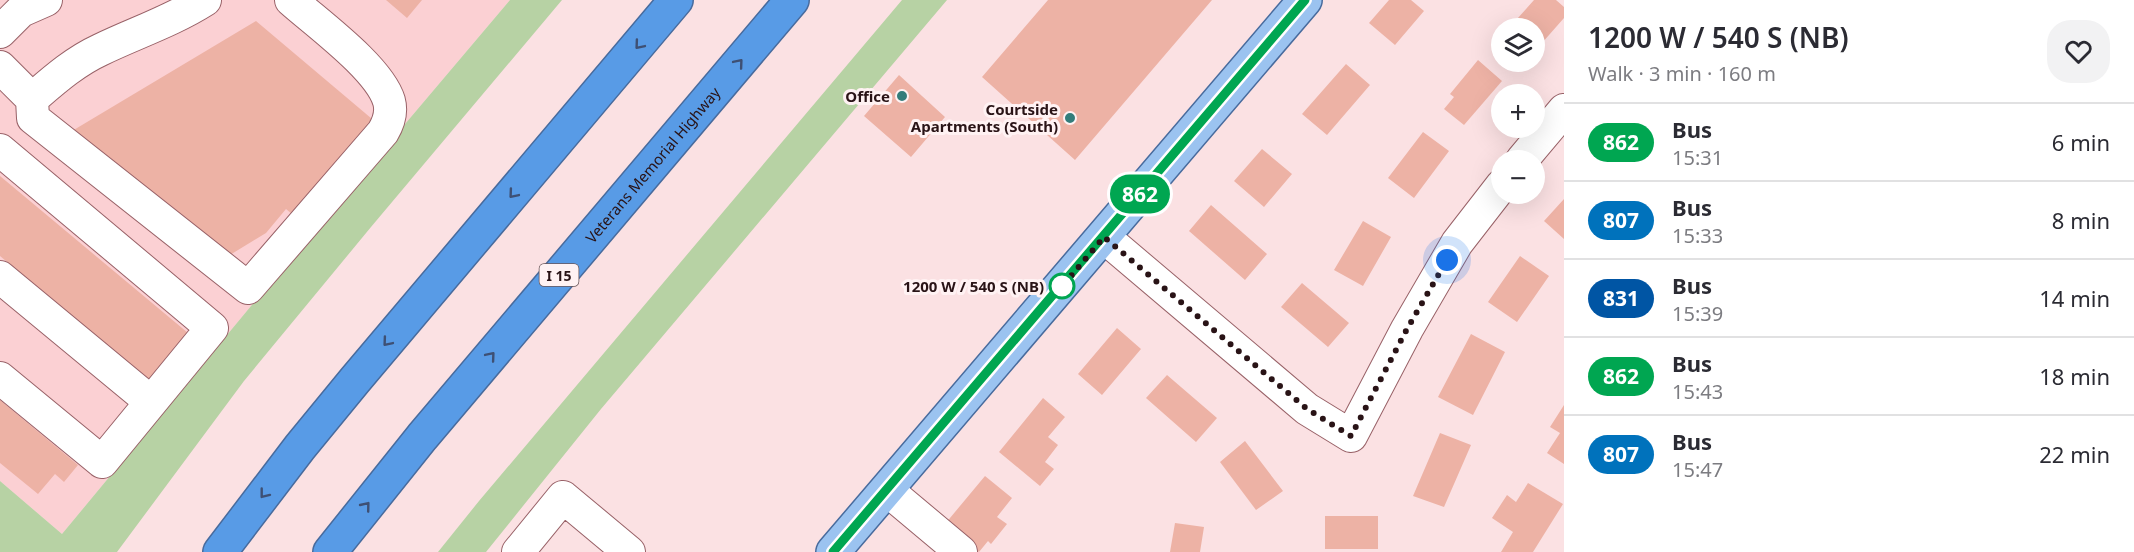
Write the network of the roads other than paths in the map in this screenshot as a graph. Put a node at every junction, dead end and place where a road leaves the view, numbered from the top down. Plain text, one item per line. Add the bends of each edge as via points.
1 (46, 0) edge
2 (205, 0) edge
3 (291, 0) edge
4 (676, 0) edge
5 (792, 0) edge
6 (1305, 0) edge
7 (0, 32) edge
8 (0, 67) edge
9 (32, 99) junction
10 (1564, 110) edge
11 (0, 150) edge
12 (1530, 150) edge
13 (1491, 199) edge
14 (1104, 237) junction
15 (0, 277) edge
16 (0, 378) edge
17 (151, 402) junction
18 (887, 489) junction
19 (220, 552) edge
20 (330, 552) edge
21 (518, 552) edge
22 (629, 552) edge
23 (833, 552) edge
24 (961, 552) edge

1 - 7 street via 21,11
2 - 9 street via 177,17 99,50
3 - 9 street via 366,65 390,103 390,120 248,288 33,118
4 -> 19 highway via 355,380
20 -> 5 highway, Veterans Memorial Highway / I 15 via 422,437
6 - 14 main road
8 - 9 street
10 - 12 street
11 - 17 street via 212,328
13 - 14 street via 1457,243 1351,436 1307,409
14 - 18 main road
15 - 17 street
16 - 17 street via 102,462
18 - 23 main road
18 - 24 street
21 - 22 street via 563,497

